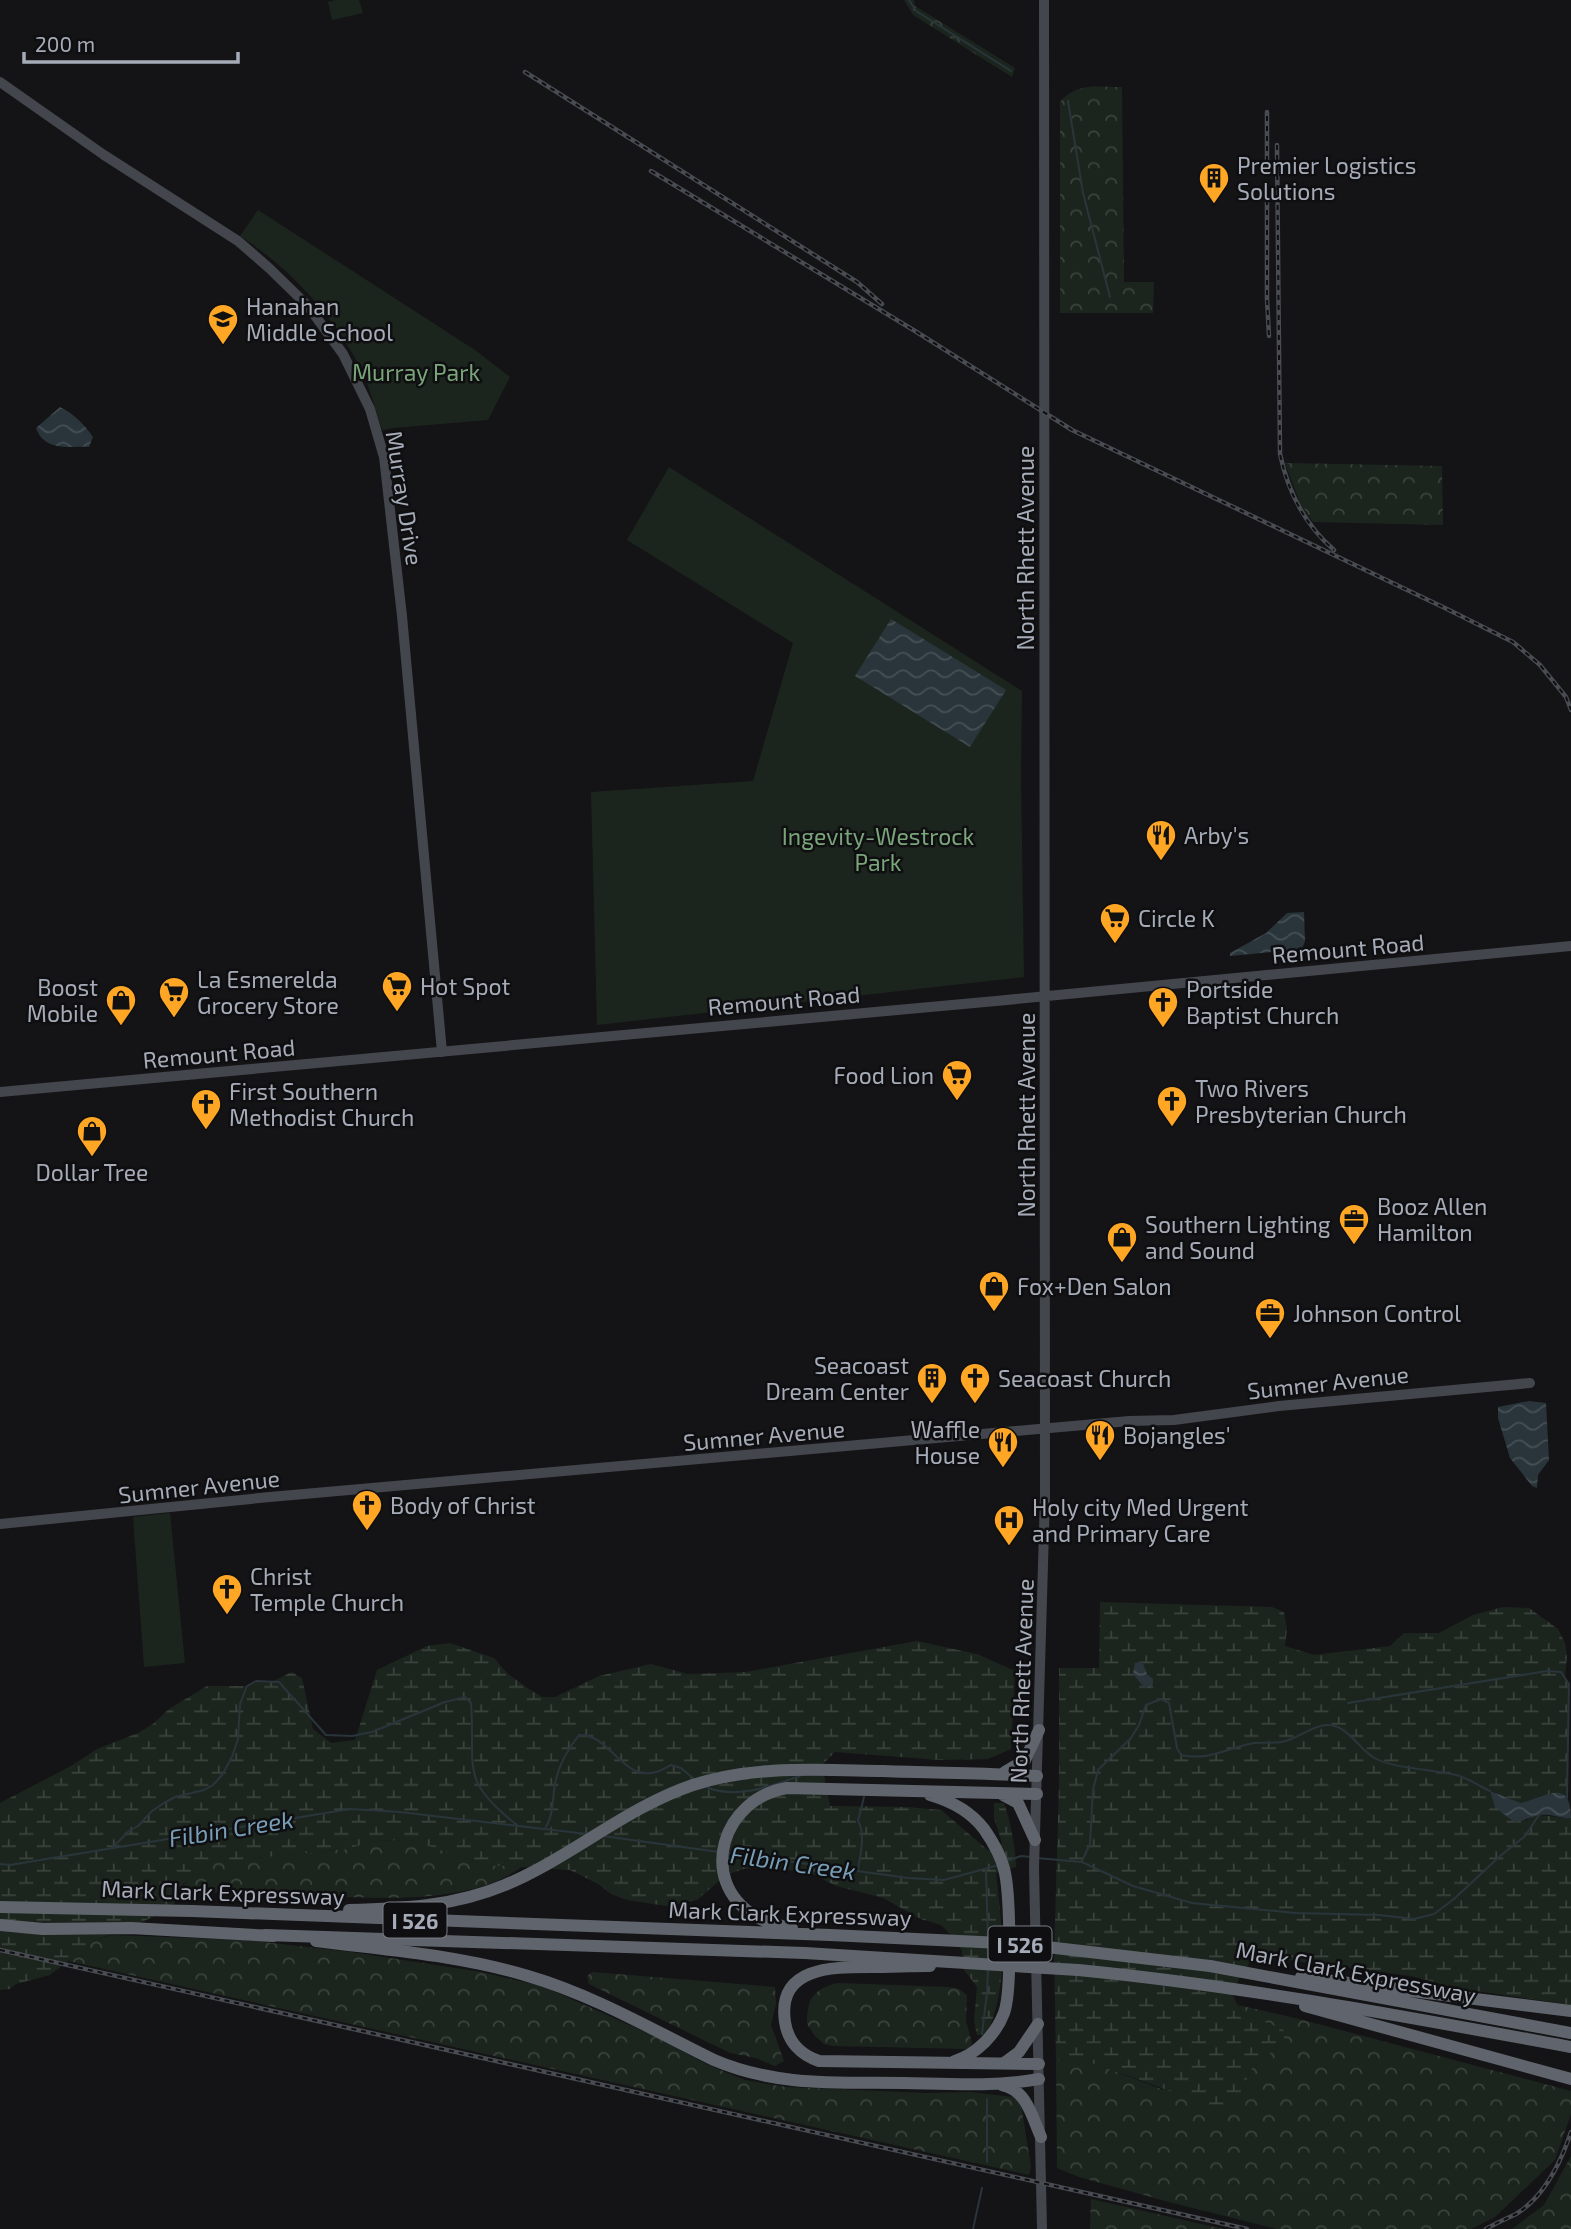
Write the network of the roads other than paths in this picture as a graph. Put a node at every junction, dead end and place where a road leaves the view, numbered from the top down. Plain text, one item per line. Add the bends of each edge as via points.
1 (1044, 0) edge
2 (0, 82) edge
3 (1571, 946) edge
4 (1045, 996) junction
5 (442, 1052) junction
6 (0, 1092) edge
7 (1531, 1383) dead end
8 (1044, 1430) junction
9 (0, 1524) edge
10 (1039, 1730) junction
11 (1001, 1774) junction
12 (1037, 1776) junction
13 (910, 1790) junction
14 (992, 1794) junction
15 (1037, 1794) junction
16 (1035, 1840) junction
17 (0, 1907) edge
18 (240, 1913) junction
19 (0, 1925) edge
20 (265, 1935) junction
21 (830, 1935) junction
22 (1004, 1964) junction
23 (1210, 1966) junction
24 (1248, 1990) junction
25 (1571, 2011) edge
26 (1038, 2024) junction
27 (1571, 2034) edge
28 (1571, 2047) edge
29 (945, 2064) junction
30 (1004, 2064) junction
31 (1039, 2064) junction
32 (1039, 2079) junction
33 (1571, 2079) edge
34 (999, 2084) junction
35 (1041, 2137) junction
36 (1042, 2229) edge

1 - 4 main road, North Rhett Avenue
2 - 5 main road, Murray Drive via 238,242 269,268 308,306 343,354 370,409 384,457 399,590
3 - 4 main road, Remount Road
4 - 5 main road, Remount Road
4 - 8 main road, North Rhett Avenue
5 - 6 main road, Remount Road
7 - 8 main road, Sumner Avenue
8 - 9 main road, Sumner Avenue
8 - 10 main road, North Rhett Avenue
10 - 11 highway via 1025,1760
10 - 12 main road, North Rhett Avenue
11 - 12 highway
11 - 18 highway via 796,1769 747,1773 694,1784 661,1798 491,1891 390,1909
12 - 15 main road, North Rhett Avenue
13 - 14 highway
13 - 21 highway via 787,1788 763,1795 736,1817 722,1853 723,1874 747,1911 766,1922
13 - 29 highway via 967,1812 990,1839 1005,1873 1005,2011 982,2044 960,2060
14 - 15 highway
14 - 16 highway via 1018,1803
15 - 16 main road, North Rhett Avenue
16 - 26 main road, North Rhett Avenue
17 - 18 highway, Mark Clark Expressway / I 526
18 - 21 highway, Mark Clark Expressway / I 526
19 - 20 highway, Mark Clark Expressway / I 526
20 - 22 highway, Mark Clark Expressway / I 526, bridge
20 - 34 highway, bridge via 515,1972 581,1996 731,2067 791,2081
21 - 23 highway, Mark Clark Expressway / I 526, bridge via 1021,1944
22 - 24 highway, Mark Clark Expressway / I 526, bridge
22 - 29 highway, bridge via 830,1968 797,1981 787,1997 784,2013 789,2037 799,2050 819,2062
23 - 25 highway
23 - 27 highway, Mark Clark Expressway / I 526
24 - 28 highway, Mark Clark Expressway / I 526
24 - 33 highway
26 - 30 highway via 1020,2052
26 - 31 main road, North Rhett Avenue
29 - 30 highway
30 - 31 highway
31 - 32 main road, North Rhett Avenue
32 - 34 highway
32 - 35 main road, North Rhett Avenue
34 - 35 highway via 1022,2096
35 - 36 main road, North Rhett Avenue

